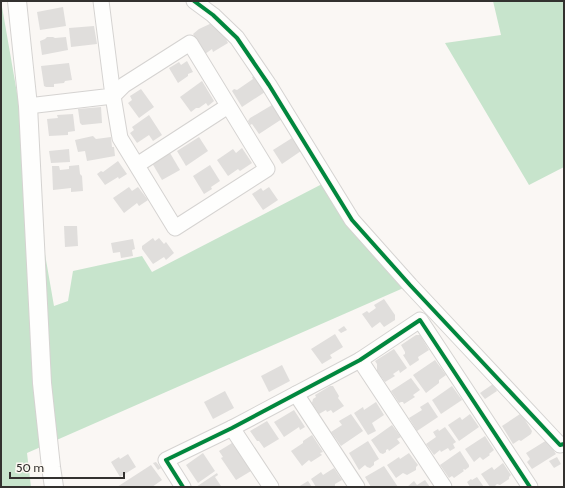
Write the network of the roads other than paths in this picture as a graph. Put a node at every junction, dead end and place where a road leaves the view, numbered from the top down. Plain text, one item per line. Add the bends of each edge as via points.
1 (17, 1) edge
2 (101, 1) edge
3 (194, 1) edge
4 (113, 96) junction
5 (28, 106) junction
6 (228, 106) junction
7 (136, 165) junction
8 (360, 360) junction
9 (296, 394) junction
10 (232, 428) junction
11 (564, 444) edge
12 (54, 487) edge
13 (183, 487) edge
14 (271, 487) edge
15 (357, 487) edge
16 (444, 487) edge
17 (530, 487) edge

1 - 5 street
2 - 4 street
3 - 11 street via 237,38 352,220 560,444
4 - 5 street
4 - 6 street via 124,85 190,43
4 - 7 street via 120,138
5 - 12 street via 42,383
6 - 7 street
6 - 7 street via 267,168 176,228
8 - 9 street
8 - 16 street
8 - 17 street via 420,320
9 - 10 street
9 - 15 street
10 - 13 street via 166,460
10 - 14 street

